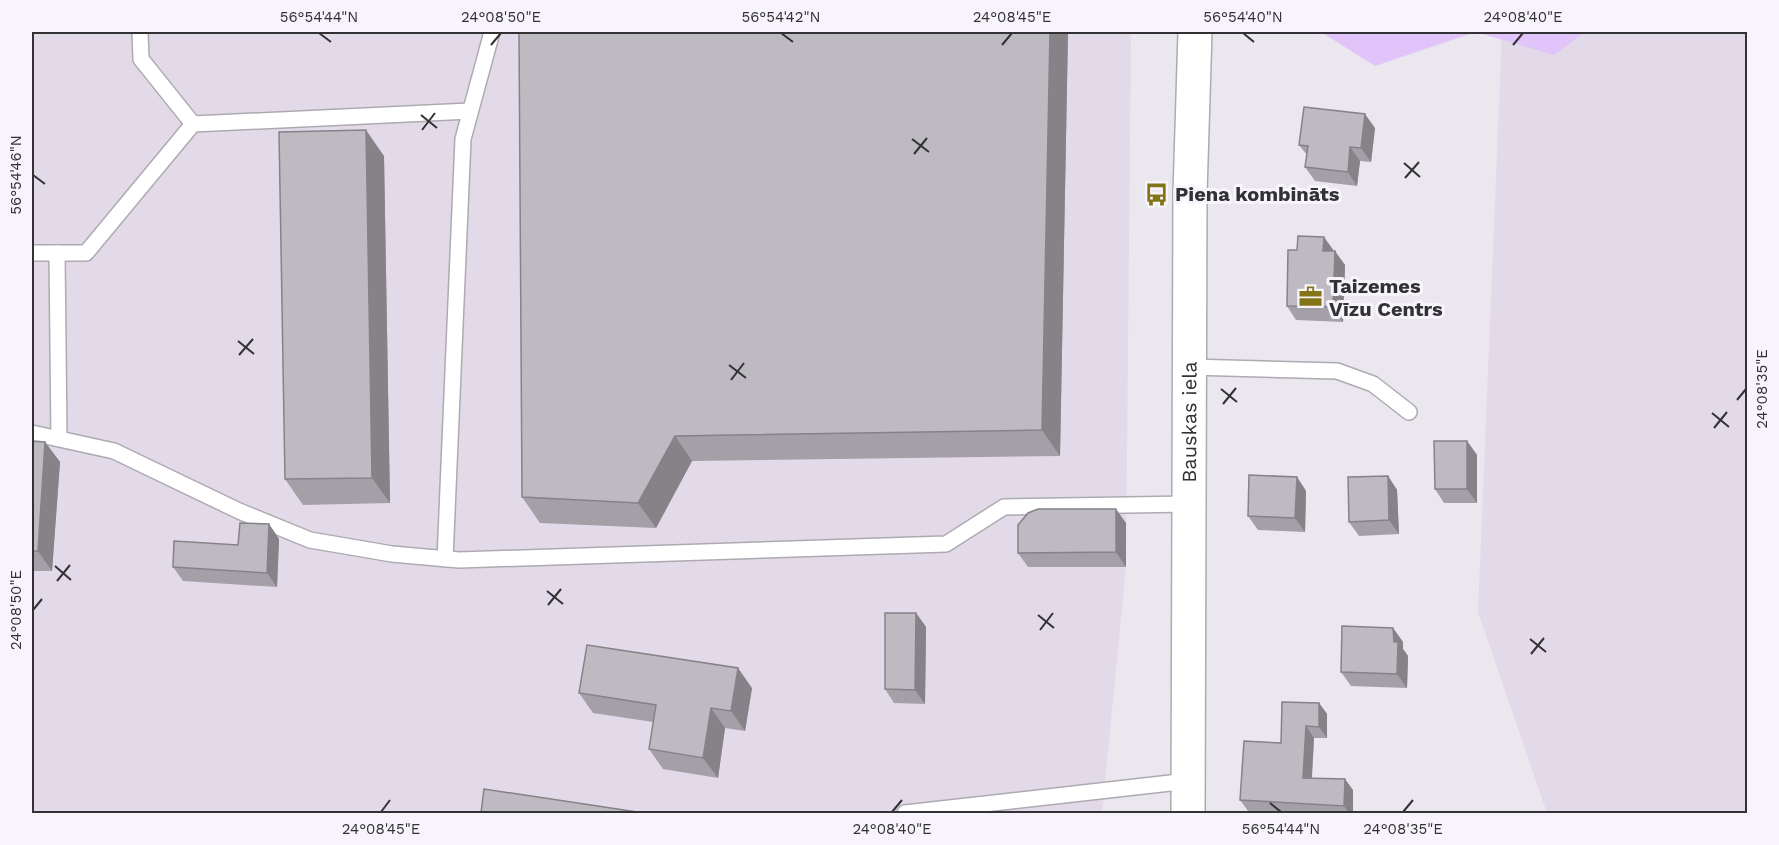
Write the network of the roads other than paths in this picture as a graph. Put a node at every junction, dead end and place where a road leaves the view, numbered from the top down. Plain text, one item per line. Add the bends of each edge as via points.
1 (140, 32) edge
2 (492, 32) edge
3 (1195, 32) edge
4 (470, 111) junction
5 (193, 124) junction
6 (32, 253) edge
7 (57, 253) junction
8 (1190, 367) junction
9 (1409, 412) dead end
10 (32, 433) edge
11 (59, 438) junction
12 (1190, 504) junction
13 (445, 559) junction
14 (1188, 781) junction
15 (905, 813) edge
16 (1188, 813) edge

1 - 5 lane via 141,58
2 - 4 lane
3 - 8 street, Bauskas iela
4 - 5 lane
4 - 13 lane via 463,139
5 - 7 lane via 86,253
6 - 7 lane
7 - 11 lane
8 - 9 lane via 1337,371 1373,384
8 - 12 street, Bauskas iela
10 - 11 lane
11 - 13 lane via 114,452 310,540
12 - 13 lane via 1004,507 946,544
12 - 14 street, Bauskas iela
14 - 15 lane
14 - 16 street, Bauskas iela

